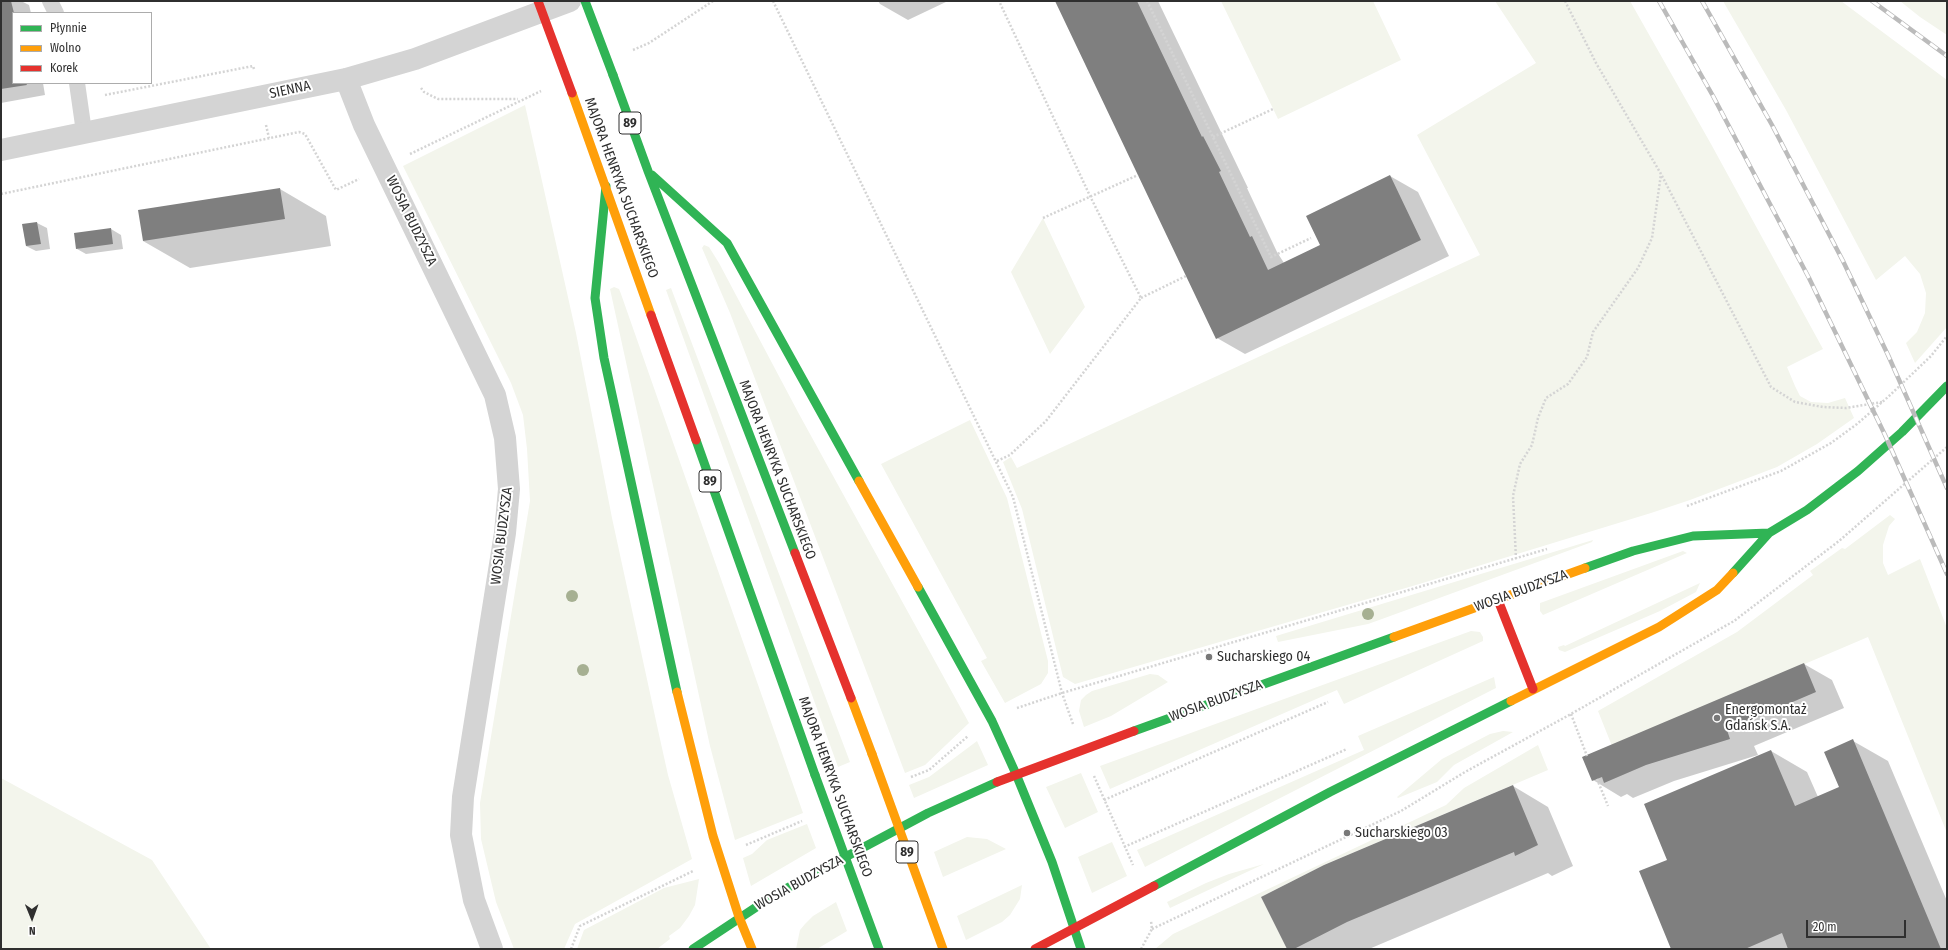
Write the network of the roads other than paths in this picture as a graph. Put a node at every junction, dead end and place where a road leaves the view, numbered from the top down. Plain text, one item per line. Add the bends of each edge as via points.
1 (50, 1) edge
2 (538, 1) edge
3 (570, 1) edge
4 (585, 1) edge
5 (56, 12) edge
6 (346, 79) junction
7 (76, 84) edge
8 (84, 132) junction
9 (1, 150) edge
10 (648, 172) junction
11 (606, 186) junction
12 (1947, 386) edge
13 (1769, 533) junction
14 (1498, 600) junction
15 (1534, 689) junction
16 (1016, 774) junction
17 (738, 916) junction
18 (1075, 929) junction
19 (492, 949) edge
20 (693, 949) edge
21 (752, 949) edge
22 (879, 949) edge
23 (943, 949) edge
24 (1035, 949) edge
25 (1081, 949) edge

1 - 5 lane
2 - 11 main road, MAJORA HENRYKA SUCHARSKIEGO / 89, bridge
3 - 6 street, SIENNA via 415,60
4 - 10 main road, MAJORA HENRYKA SUCHARSKIEGO / 89, bridge
6 - 8 street, SIENNA
6 - 19 street, WOSIA BUDZYSZA via 368,132 495,395 505,438 509,489 505,533 463,797 461,835 474,900
7 - 8 lane
8 - 9 street, SIENNA
10 - 16 main road via 727,243 992,721
10 - 23 main road, MAJORA HENRYKA SUCHARSKIEGO / 89, bridge via 872,754
11 - 17 main road via 595,298 604,358 681,711 719,858
11 - 22 main road, MAJORA HENRYKA SUCHARSKIEGO / 89, bridge
12 - 13 main road, WOSIA BUDZYSZA via 1907,427 1858,471 1807,510
13 - 14 main road, WOSIA BUDZYSZA via 1693,536 1633,551
13 - 15 main road, WOSIA BUDZYSZA via 1716,590 1659,627
14 - 15 main road
14 - 16 main road, WOSIA BUDZYSZA
15 - 18 main road, WOSIA BUDZYSZA via 1337,789
16 - 17 main road, WOSIA BUDZYSZA via 928,813
16 - 18 main road via 1052,862
17 - 20 main road, WOSIA BUDZYSZA
17 - 21 main road
18 - 24 main road, WOSIA BUDZYSZA
18 - 25 main road

